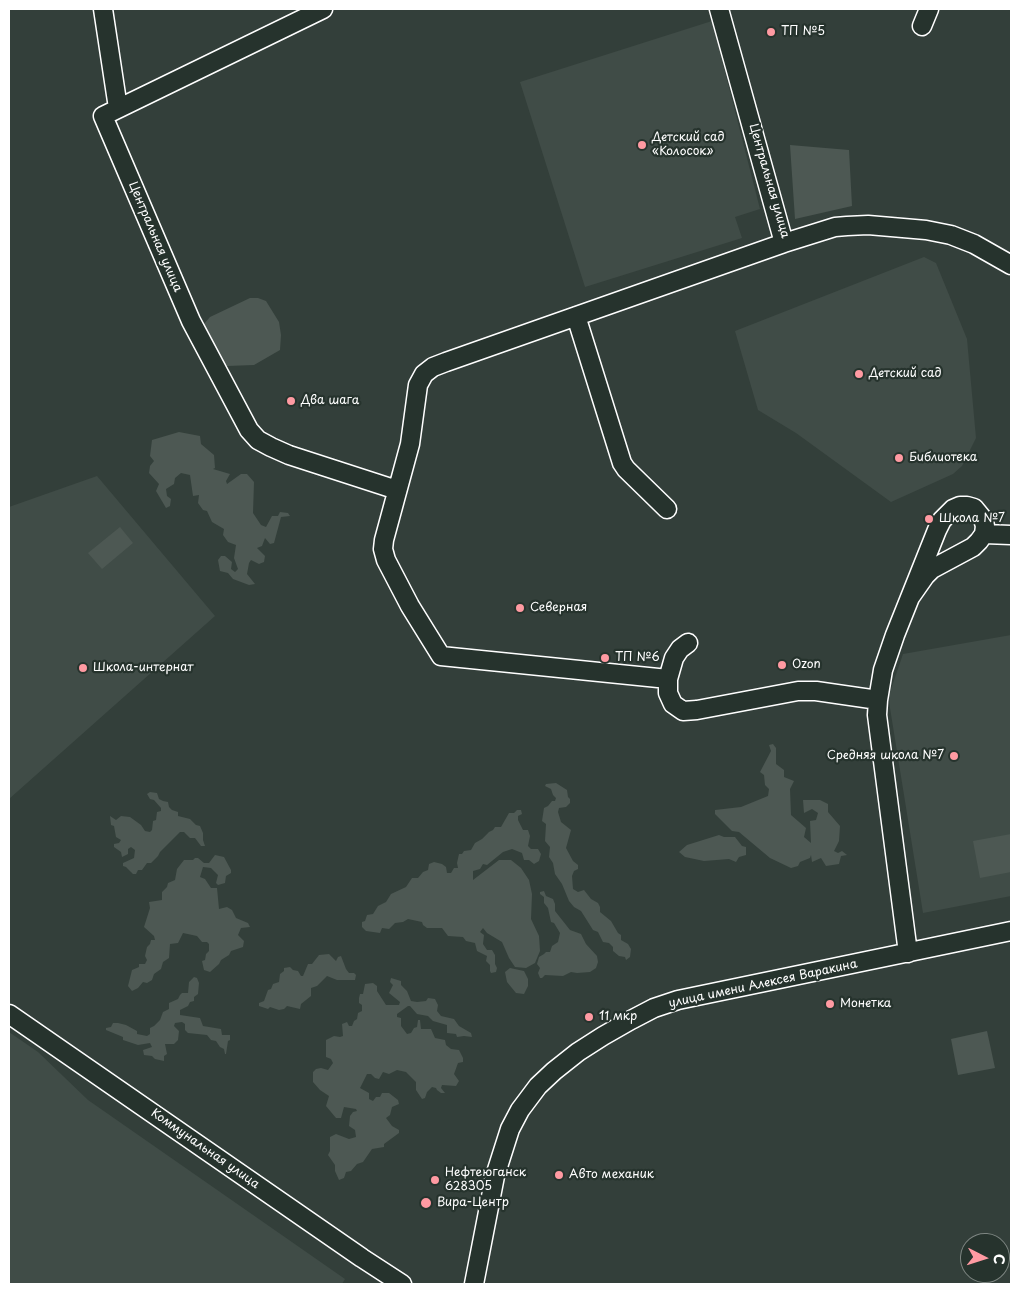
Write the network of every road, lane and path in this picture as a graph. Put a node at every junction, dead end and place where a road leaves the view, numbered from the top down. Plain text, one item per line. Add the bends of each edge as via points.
1 (103, 9) edge
2 (323, 9) edge
3 (721, 9) edge
4 (929, 9) edge
5 (299, 14) edge
6 (922, 26) dead end
7 (118, 108) junction
8 (784, 243) junction
9 (1011, 265) edge
10 (576, 316) junction
11 (397, 490) junction
12 (667, 509) dead end
13 (984, 534) junction
14 (1011, 535) edge
15 (912, 596) junction
16 (688, 643) dead end
17 (668, 678) junction
18 (878, 700) junction
19 (1011, 931) edge
20 (908, 953) junction
21 (9, 1014) edge
22 (402, 1284) edge
23 (474, 1284) edge

1 - 7 street
2 - 5 street, Центральная улица
3 - 8 street, Центральная улица
4 - 6 street
5 - 7 street, Центральная улица
7 - 11 street, Центральная улица via 103,116 198,335 250,430 271,448
8 - 9 street, Центральная улица via 835,227 868,225 926,230 974,244
8 - 10 street
10 - 11 street via 446,362 424,374 418,385 410,444
10 - 12 street via 622,463
11 - 17 street via 383,549 406,598 441,656
13 - 14 street
13 - 15 street via 973,547 932,569
13 - 15 street via 983,519 974,508 960,506 947,513 936,530
15 - 18 street via 895,635
16 - 17 street via 674,658
17 - 18 street via 668,693 673,704 683,711 798,691
18 - 20 street via 877,715
19 - 20 street, улица имени Алексея Варакина
20 - 23 street, улица имени Алексея Варакина via 678,1000 654,1008 578,1052 538,1086 510,1129 496,1176
21 - 22 street, Коммунальная улица

